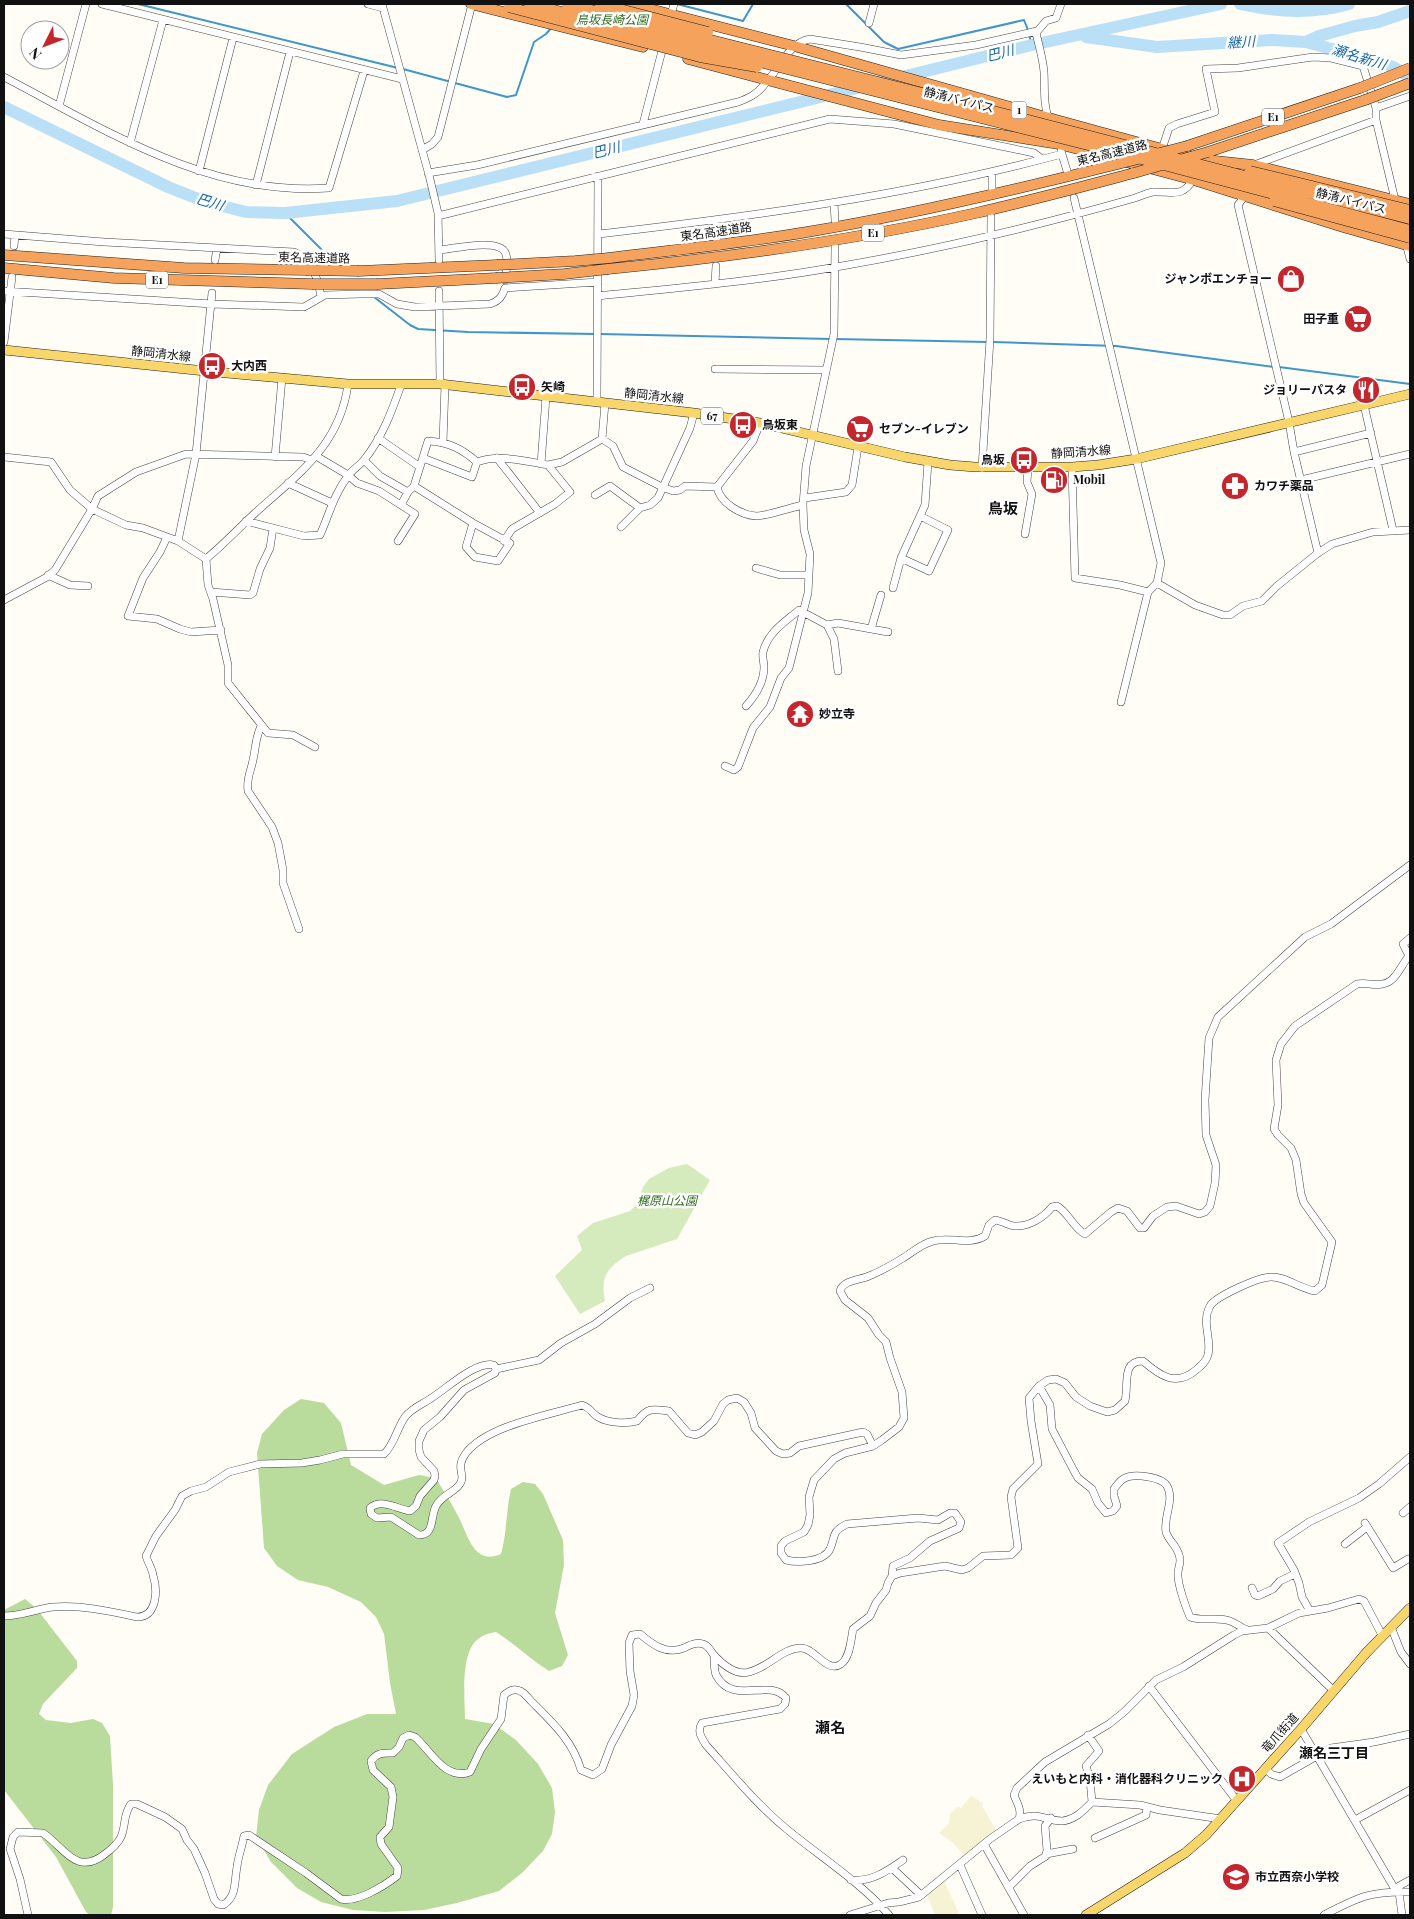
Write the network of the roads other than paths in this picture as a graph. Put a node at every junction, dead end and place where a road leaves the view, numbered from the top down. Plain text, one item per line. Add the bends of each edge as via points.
1 (86, 4) edge
2 (102, 4) edge
3 (368, 4) edge
4 (472, 4) edge
5 (496, 4) edge
6 (530, 4) edge
7 (567, 4) edge
8 (600, 4) edge
9 (630, 4) edge
10 (874, 4) edge
11 (1061, 4) edge
12 (383, 6) edge
13 (673, 9) edge
14 (163, 20) junction
15 (869, 23) dead end
16 (1037, 32) junction
17 (233, 38) junction
18 (794, 46) junction
19 (290, 52) junction
20 (662, 52) junction
21 (822, 68) junction
22 (1410, 68) edge
23 (364, 71) junction
24 (812, 75) junction
25 (4, 78) edge
26 (402, 79) junction
27 (772, 81) junction
28 (1410, 83) edge
29 (1410, 96) edge
30 (59, 106) junction
31 (1376, 108) junction
32 (1049, 118) junction
33 (1376, 120) junction
34 (643, 124) junction
35 (130, 143) junction
36 (1060, 149) junction
37 (1162, 149) junction
38 (422, 150) junction
39 (1148, 156) junction
40 (1207, 156) junction
41 (1042, 159) junction
42 (1253, 165) junction
43 (1067, 171) dead end
44 (199, 172) junction
45 (992, 173) junction
46 (429, 174) junction
47 (598, 176) junction
48 (1194, 180) junction
49 (256, 185) junction
50 (992, 189) dead end
51 (1244, 197) junction
52 (1074, 198) dead end
53 (1395, 200) junction
54 (834, 203) junction
55 (1410, 204) edge
56 (1410, 210) edge
57 (438, 214) junction
58 (1077, 214) junction
59 (991, 217) dead end
60 (1410, 219) edge
61 (835, 220) dead end
62 (716, 221) junction
63 (1410, 230) edge
64 (4, 234) edge
65 (599, 234) junction
66 (992, 234) junction
67 (15, 236) junction
68 (717, 239) dead end
69 (1409, 243) edge
70 (14, 246) dead end
71 (216, 248) junction
72 (835, 248) dead end
73 (439, 250) junction
74 (4, 255) edge
75 (1410, 259) edge
76 (215, 260) dead end
77 (439, 260) dead end
78 (716, 266) dead end
79 (835, 267) junction
80 (4, 268) edge
81 (12, 277) dead end
82 (598, 282) junction
83 (715, 284) junction
84 (505, 288) junction
85 (379, 289) junction
86 (439, 291) dead end
87 (7, 292) edge
88 (212, 293) dead end
89 (598, 296) junction
90 (321, 297) junction
91 (212, 304) junction
92 (440, 305) junction
93 (4, 342) edge
94 (4, 350) edge
95 (715, 369) dead end
96 (826, 370) junction
97 (205, 371) junction
98 (282, 378) junction
99 (348, 384) junction
100 (442, 384) junction
101 (402, 385) junction
102 (1410, 394) edge
103 (546, 397) junction
104 (601, 402) junction
105 (1364, 405) junction
106 (694, 413) junction
107 (1289, 422) junction
108 (760, 423) junction
109 (1371, 433) junction
110 (812, 435) junction
111 (378, 438) junction
112 (602, 439) junction
113 (443, 442) junction
114 (858, 447) junction
115 (1294, 452) junction
116 (196, 454) junction
117 (1410, 454) edge
118 (275, 456) junction
119 (4, 457) edge
120 (314, 458) junction
121 (423, 458) junction
122 (497, 458) junction
123 (1136, 459) junction
124 (364, 460) junction
125 (477, 462) junction
126 (928, 462) junction
127 (1378, 462) junction
128 (544, 464) junction
129 (420, 467) junction
130 (1072, 467) junction
131 (982, 468) junction
132 (1028, 468) junction
133 (348, 475) junction
134 (1301, 480) junction
135 (288, 483) junction
136 (414, 486) junction
137 (662, 487) junction
138 (717, 487) junction
139 (408, 492) junction
140 (595, 495) dead end
141 (804, 501) junction
142 (332, 503) junction
143 (401, 505) junction
144 (92, 508) junction
145 (640, 508) junction
146 (540, 513) junction
147 (920, 516) junction
148 (246, 522) junction
149 (472, 524) junction
150 (621, 527) dead end
151 (273, 528) junction
152 (1394, 530) junction
153 (1410, 530) edge
154 (1025, 534) dead end
155 (167, 537) junction
156 (178, 541) junction
157 (398, 541) dead end
158 (504, 541) junction
159 (1318, 553) junction
160 (206, 558) junction
161 (901, 558) junction
162 (756, 568) dead end
163 (48, 575) junction
164 (809, 575) junction
165 (1157, 583) junction
166 (88, 586) dead end
167 (893, 588) dead end
168 (211, 592) junction
169 (1148, 592) junction
170 (881, 595) dead end
171 (4, 600) edge
172 (804, 612) junction
173 (827, 625) junction
174 (871, 629) junction
175 (221, 630) junction
176 (888, 632) dead end
177 (838, 671) dead end
178 (1121, 702) dead end
179 (746, 706) dead end
180 (261, 726) junction
181 (315, 747) dead end
182 (725, 766) dead end
183 (1410, 865) edge
184 (299, 929) dead end
185 (1410, 938) edge
186 (1410, 956) edge
187 (650, 1288) dead end
188 (496, 1368) junction
189 (1039, 1386) junction
190 (873, 1446) junction
191 (1410, 1457) edge
192 (1410, 1507) edge
193 (1403, 1513) dead end
194 (1345, 1544) dead end
195 (1408, 1558) edge
196 (1295, 1574) junction
197 (892, 1576) junction
198 (1252, 1588) dead end
199 (1410, 1608) edge
200 (1310, 1611) junction
201 (4, 1616) edge
202 (1391, 1627) junction
203 (1268, 1628) junction
204 (1250, 1631) junction
205 (1382, 1635) junction
206 (714, 1655) junction
207 (1410, 1664) edge
208 (1149, 1686) junction
209 (1334, 1691) junction
210 (1302, 1729) junction
211 (1410, 1734) edge
212 (1088, 1735) junction
213 (1318, 1754) junction
214 (1265, 1768) junction
215 (1410, 1790) edge
216 (1238, 1801) junction
217 (1092, 1802) junction
218 (1147, 1807) junction
219 (1051, 1818) junction
220 (1221, 1818) junction
221 (1019, 1819) junction
222 (1355, 1820) junction
223 (1095, 1838) dead end
224 (984, 1844) junction
225 (1073, 1849) dead end
226 (1046, 1854) junction
227 (903, 1860) dead end
228 (960, 1864) junction
229 (892, 1868) junction
230 (851, 1880) junction
231 (1410, 1880) edge
232 (1009, 1887) junction
233 (1397, 1892) junction
234 (1410, 1892) edge
235 (921, 1895) junction
236 (880, 1905) junction
237 (28, 1915) edge
238 (850, 1915) edge
239 (889, 1915) edge
240 (982, 1915) edge
241 (1024, 1915) edge
242 (1086, 1915) edge
243 (1324, 1915) edge
244 (1402, 1915) edge

1 - 30 street
2 - 14 street
3 - 12 street
4 - 20 highway
4 - 38 street via 438,137
5 - 24 highway, bridge via 700,57
6 - 24 highway, 静清バイパス / 1, bridge
7 - 21 highway, 静清バイパス / 1, bridge
8 - 21 highway, bridge via 763,48
9 - 13 highway, 1
10 - 15 street
11 - 16 street via 1056,18 1046,21
12 - 26 street
13 - 18 highway, 1
13 - 20 street
14 - 17 street
14 - 35 street
16 - 18 street via 910,55 810,40
16 - 32 street
17 - 19 street
17 - 44 street
18 - 27 street
18 - 32 highway, 1
19 - 23 street
19 - 49 street
20 - 27 highway
20 - 34 street
21 - 39 highway, 静清バイパス / 1, bridge
22 - 74 highway, 東名高速道路 / E1, bridge via 1187,146 1110,166 972,200 845,225 706,247 575,261 359,271 174,268
23 - 26 street
23 - 49 street via 329,188
24 - 39 highway, 静清バイパス / 1, bridge
25 - 30 street
26 - 38 street
27 - 34 street via 738,102
27 - 36 highway via 939,125
28 - 40 highway, 東名高速道路 / E1, bridge
29 - 31 street
30 - 35 street
31 - 33 street
31 - 37 street via 1363,66 1331,58 1313,56 1238,68 1206,69 1215,112 1168,128
32 - 36 street
32 - 37 highway, 1
33 - 42 street
33 - 53 street
34 - 46 street
35 - 44 street
36 - 41 street
36 - 43 street
36 - 48 highway
37 - 40 highway, 1
38 - 46 street
39 - 56 highway, 1, bridge via 1217,163
39 - 60 highway, 静清バイパス / 1, bridge
39 - 63 highway, 静清バイパス / 1, bridge
39 - 69 highway, bridge via 1254,196
40 - 42 highway, 1
40 - 48 street
40 - 85 highway, 東名高速道路 / E1, bridge via 905,228 708,259
41 - 45 street
41 - 47 street via 1034,152 894,124 830,119
42 - 53 highway, 1
44 - 49 street
45 - 50 street
45 - 54 street
46 - 57 street
47 - 57 street
47 - 65 street
48 - 51 highway
48 - 58 street via 1181,192 1153,192
51 - 69 highway
51 - 107 street via 1238,205
52 - 58 street
53 - 55 highway, 1
53 - 69 street
54 - 61 street
54 - 62 street
57 - 73 street
58 - 66 street
58 - 123 street
59 - 66 street
62 - 65 street
62 - 68 street
64 - 67 street
65 - 82 street
66 - 79 street
66 - 131 street
67 - 70 street
67 - 71 street
69 - 75 street
71 - 76 street
71 - 90 street via 301,255 312,266
72 - 79 street
73 - 77 street
73 - 84 street via 489,244 497,246 504,251 506,258
78 - 83 street
79 - 83 street
79 - 96 street via 834,334
80 - 85 highway, 東名高速道路 / E1, bridge via 114,278
81 - 87 street
82 - 84 street
82 - 89 street
83 - 89 street
84 - 92 street via 502,296 490,304
85 - 90 street
85 - 92 street via 403,306
86 - 92 street
87 - 91 street
87 - 93 street
88 - 91 street
89 - 104 street
90 - 91 street via 304,307
91 - 97 street
92 - 100 street
94 - 97 main road, 静岡清水線 / 67
95 - 96 street
96 - 110 street
97 - 98 main road, 静岡清水線 / 67
97 - 116 street
98 - 99 main road, 静岡清水線 / 67
98 - 118 street
99 - 101 main road, 静岡清水線 / 67
99 - 120 street via 344,410
100 - 101 main road, 静岡清水線 / 67
100 - 103 main road, 静岡清水線 / 67
100 - 113 street
101 - 111 street
102 - 105 main road, 静岡清水線 / 67
103 - 104 main road, 静岡清水線 / 67
103 - 128 street
104 - 106 main road, 静岡清水線 / 67
104 - 112 street
105 - 107 main road, 静岡清水線 / 67
105 - 109 street
106 - 108 main road, 静岡清水線 / 67
106 - 137 street
107 - 115 street
107 - 123 main road, 静岡清水線 / 67
108 - 110 main road, 静岡清水線 / 67
108 - 138 street via 753,441
109 - 115 street
109 - 127 street
110 - 114 main road, 静岡清水線 / 67
110 - 141 street
111 - 124 street
111 - 129 street
112 - 128 street via 562,462
112 - 137 street via 612,446 623,467
113 - 121 street via 428,441
113 - 125 street via 462,450
114 - 126 main road, 静岡清水線 / 67
114 - 141 street via 852,485 846,492
115 - 134 street
116 - 118 street
116 - 144 street via 186,454 126,477 98,496
116 - 156 street
117 - 127 street
118 - 120 street
119 - 144 street via 51,462 70,490
120 - 133 street
120 - 135 street
121 - 125 street via 472,477
121 - 129 street
122 - 125 street
122 - 128 street
122 - 146 street
123 - 130 main road, 静岡清水線 / 67
123 - 165 street via 1160,563
124 - 133 street
124 - 139 street via 380,476
126 - 131 main road, 静岡清水線 / 67
126 - 147 street via 925,505
127 - 134 street
127 - 152 street
128 - 146 street via 570,492
129 - 136 street
130 - 132 main road, 静岡清水線 / 67
130 - 169 street via 1075,578
131 - 132 main road, 静岡清水線 / 67
132 - 154 street via 1027,482 1032,494
133 - 142 street
133 - 143 street via 357,483 379,490
134 - 159 street
135 - 142 street
135 - 148 street
136 - 139 street
136 - 149 street
137 - 138 street via 673,491 685,486
137 - 145 street via 658,498
138 - 141 street via 724,502 757,516
139 - 143 street
140 - 145 street via 610,486
141 - 164 street
142 - 151 street via 320,535 304,536
143 - 157 street via 415,514
144 - 155 street via 126,525
144 - 163 street via 60,564
145 - 150 street
146 - 158 street via 512,529
147 - 161 street
147 - 161 street via 948,530 929,571
148 - 151 street
148 - 160 street
149 - 158 street
149 - 158 street via 466,546 475,557 498,561 510,543
151 - 168 street via 270,548 253,593 250,596
152 - 153 street
152 - 159 street via 1350,538
155 - 156 street
155 - 175 street via 143,578 128,616 158,619 191,632
156 - 160 street
159 - 165 street via 1262,600 1243,606 1230,615 1195,605
160 - 168 street
161 - 167 street
162 - 164 street via 780,575
163 - 166 street via 70,585
163 - 171 street
164 - 172 street
165 - 169 street
168 - 175 street
169 - 178 street
170 - 174 street
172 - 173 street
172 - 179 street via 799,610 772,633 763,653 762,683
172 - 182 street via 788,668 770,707 753,728 738,767 734,770
173 - 174 street via 838,623
173 - 177 street via 834,639
174 - 176 street
175 - 180 street via 228,683
180 - 181 street via 268,733 293,735
180 - 184 street via 247,778 248,791 272,827 278,843 283,883
183 - 190 street via 1331,924 1305,937 1218,1017 1208,1047 1206,1135 1216,1165 1210,1206 1205,1212 1199,1214 1176,1206 1167,1207 1140,1228 1127,1211 1118,1208 1086,1234 1063,1210 1052,1207 1033,1223 1015,1226 995,1220 989,1225 986,1236 978,1240 933,1241 892,1265 841,1287 846,1300 868,1318 886,1342 902,1392 904,1418 899,1426
185 - 186 street via 1403,944
186 - 189 street via 1389,982 1357,984 1295,1026 1280,1044 1276,1060 1278,1106 1274,1129 1291,1148 1296,1160 1304,1203 1332,1242 1322,1285 1315,1291 1270,1277 1218,1297 1210,1306 1205,1322 1209,1344 1204,1363 1187,1377 1169,1378 1158,1374 1143,1361 1136,1361 1128,1370 1125,1401 1116,1410 1107,1412 1090,1406 1056,1379
187 - 188 street via 539,1360
188 - 190 street via 492,1376 464,1390 424,1430 419,1450 435,1476 416,1506 410,1511 383,1503 375,1504 370,1508 371,1514 377,1518 391,1517 419,1535 428,1533 436,1505 460,1484 460,1466 467,1452 505,1428 582,1405 611,1422 637,1421 644,1412 652,1409 669,1411 688,1433 695,1435 714,1420 723,1404 737,1398 751,1413 755,1428 776,1451 783,1454 799,1446 862,1432
188 - 201 street via 490,1364 481,1366 412,1409 384,1454 344,1454 302,1463 260,1464 229,1472 206,1487 182,1496 146,1556 154,1575 155,1599 150,1612 144,1617 88,1607 53,1607
189 - 197 street via 1029,1398 1038,1464 1011,1496 1018,1548 1011,1555 983,1556 962,1570 945,1566
189 - 204 street via 1050,1405 1052,1429 1074,1471 1092,1489 1106,1513 1117,1506 1114,1489 1125,1477 1158,1479 1168,1488 1166,1533 1180,1556 1181,1565 1177,1572 1190,1617 1230,1621
190 - 197 street via 834,1459 814,1480 809,1497 808,1525 804,1532 785,1541 781,1553 792,1562 817,1559 830,1549 833,1535 846,1524 918,1518 938,1520 955,1513 961,1522 959,1528 930,1541 910,1558 897,1563 893,1566
191 - 196 street via 1359,1498 1309,1522 1278,1543
192 - 193 street
194 - 195 street via 1366,1525 1393,1568
196 - 198 street via 1258,1596
196 - 200 street
197 - 206 street via 870,1616 853,1629 842,1664 827,1665 804,1648 795,1649 748,1673 730,1669
199 - 202 main road, 竜爪街道
200 - 203 street
200 - 205 street via 1359,1599 1364,1602
202 - 205 main road, 竜爪街道
202 - 207 street via 1401,1652
203 - 204 street
203 - 209 street
204 - 208 street via 1234,1635
205 - 209 main road, 竜爪街道
206 - 230 street via 716,1674 725,1685 744,1692 776,1690 786,1698 786,1704 780,1708 702,1723 700,1736 774,1818
206 - 237 street via 701,1643 671,1651 656,1647 640,1634 632,1636 629,1643 634,1695 632,1706 611,1744 602,1769 593,1775 581,1770 571,1746 552,1720 524,1692 516,1689 504,1695 501,1719 470,1772 463,1775 454,1773 444,1767 418,1739 409,1736 403,1738 393,1753 375,1755 371,1761 373,1770 391,1788 393,1797 389,1827 380,1837 381,1844 398,1868 397,1876 385,1885 348,1901 249,1834 244,1836 230,1901 218,1904 182,1830 157,1813 131,1804 122,1836 115,1846 90,1862 76,1861 63,1853 43,1833 18,1832 13,1837 10,1848
208 - 212 street via 1124,1712
208 - 216 street
209 - 210 main road, 竜爪街道
210 - 213 street
210 - 214 main road, 竜爪街道
211 - 213 street via 1331,1748
212 - 217 street via 1099,1751 1086,1766
212 - 221 street via 1045,1762 1017,1788 1014,1795 1020,1808
213 - 214 street via 1280,1776
213 - 222 street
214 - 216 main road, 竜爪街道
215 - 222 street
216 - 220 main road, 竜爪街道
217 - 218 street
217 - 219 street via 1080,1814 1069,1819
218 - 220 street
218 - 223 street via 1146,1815
219 - 221 street via 1032,1815
219 - 226 street via 1045,1826
220 - 242 main road, 竜爪街道 via 1185,1853
221 - 224 street
222 - 233 street
224 - 228 street
224 - 232 street
225 - 226 street
226 - 232 street
227 - 229 street
228 - 235 street
228 - 240 street
229 - 230 street via 866,1880
229 - 235 street
230 - 236 street
231 - 233 street via 1399,1886
232 - 241 street
233 - 234 street
233 - 243 street via 1358,1898
233 - 244 street
235 - 236 street
236 - 238 street
236 - 239 street

